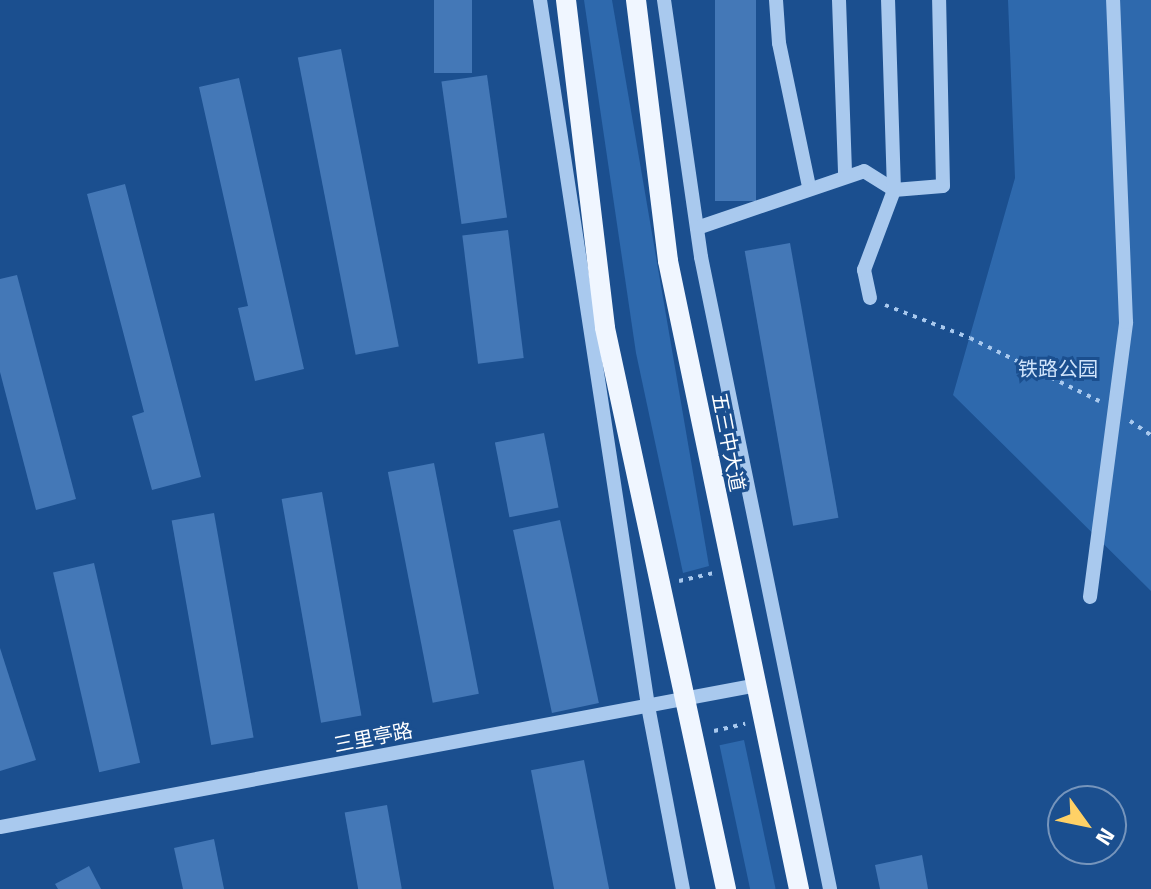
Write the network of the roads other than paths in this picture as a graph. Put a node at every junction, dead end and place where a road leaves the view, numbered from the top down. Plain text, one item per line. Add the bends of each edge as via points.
1 (540, 0) edge
2 (566, 0) edge
3 (636, 0) edge
4 (664, 0) edge
5 (776, 0) edge
6 (839, 0) edge
7 (888, 0) edge
8 (939, 0) edge
9 (1113, 0) edge
10 (845, 176) junction
11 (809, 187) junction
12 (894, 190) junction
13 (697, 228) junction
14 (870, 298) road end
15 (1090, 597) dead end
16 (753, 686) junction
17 (682, 700) junction
18 (648, 706) junction
19 (0, 827) edge
20 (683, 889) edge
21 (726, 889) edge
22 (799, 889) edge
23 (830, 889) edge

1 - 18 street
2 - 17 main road via 605,328
3 - 16 main road, 五三中大道 via 668,261
4 - 13 street
5 - 11 street via 779,43
6 - 10 street
7 - 12 street
8 - 12 street via 943,186
9 - 15 street via 1126,322
10 - 11 street
10 - 12 street via 864,171
11 - 13 street
12 - 14 street via 864,270
13 - 23 street
16 - 17 street, 三里亭路
16 - 22 main road, 五三中大道
17 - 18 street, 三里亭路
17 - 21 main road
18 - 19 street, 三里亭路
18 - 20 street

